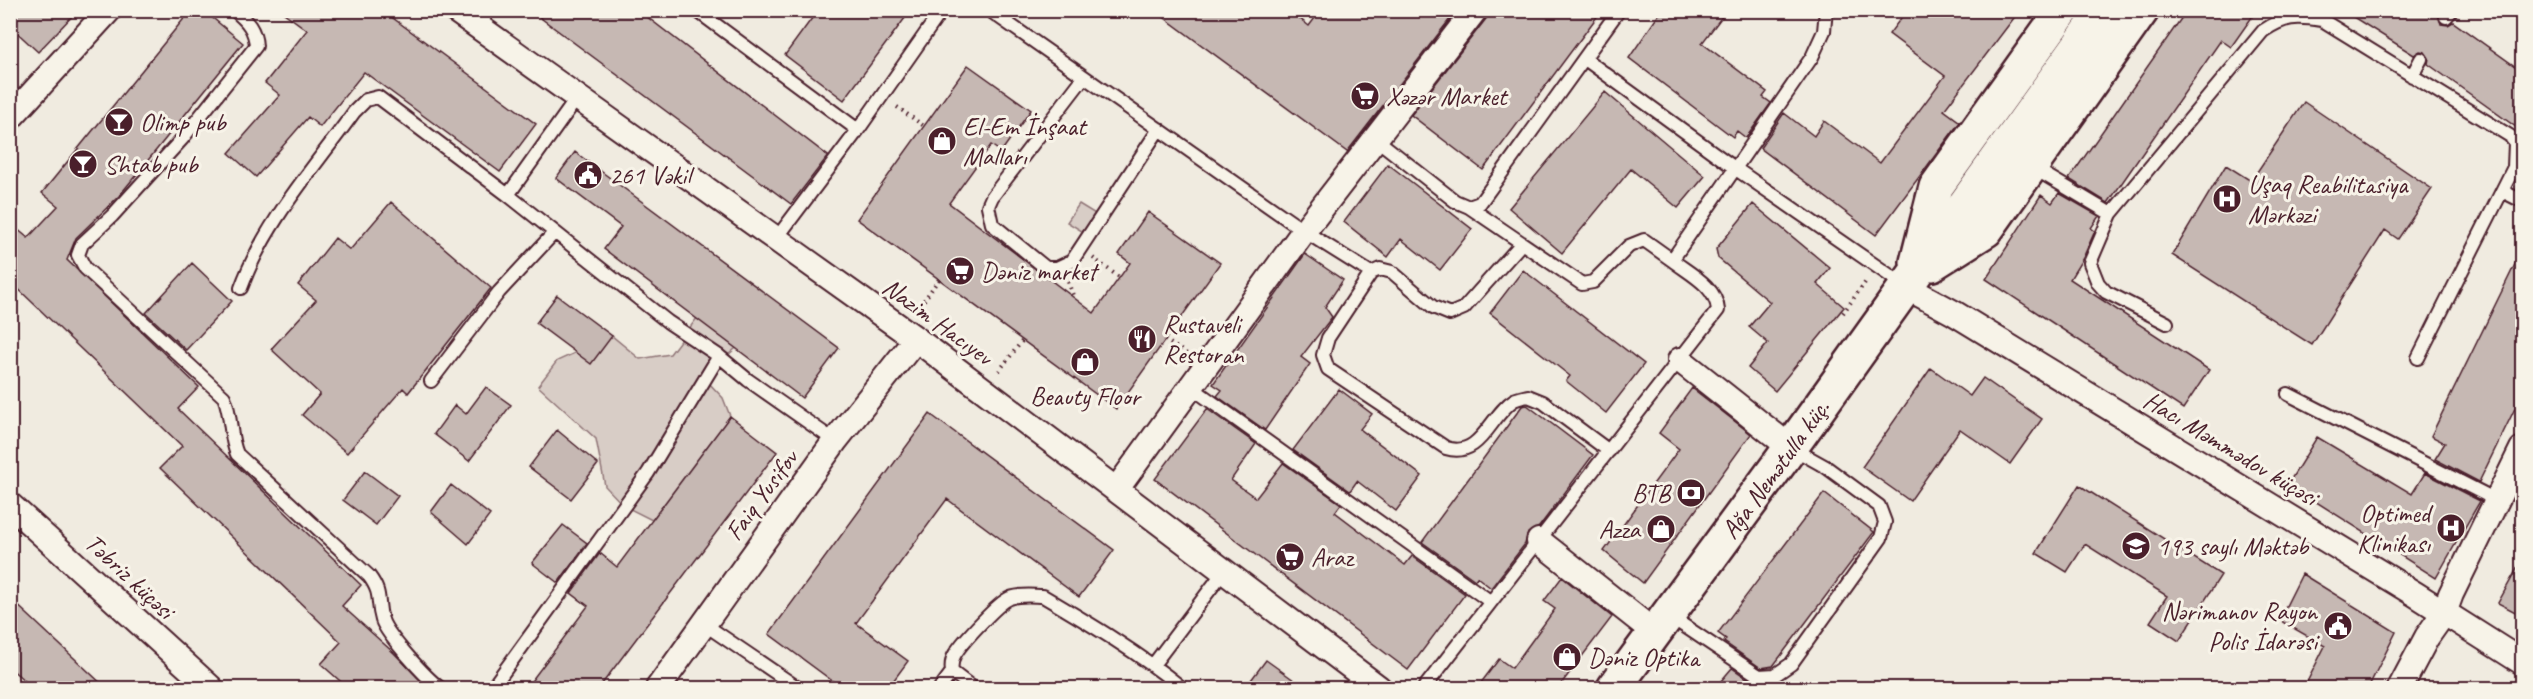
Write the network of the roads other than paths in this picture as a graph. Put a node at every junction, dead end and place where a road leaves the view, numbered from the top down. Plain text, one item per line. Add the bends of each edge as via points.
1 (109, 10) edge
2 (234, 10) edge
3 (454, 10) edge
4 (696, 10) edge
5 (942, 10) edge
6 (989, 10) edge
7 (1475, 10) edge
8 (1619, 10) edge
9 (1826, 10) edge
10 (2063, 10) edge
11 (2104, 10) edge
12 (2142, 10) edge
13 (483, 18) edge
14 (1585, 59) junction
15 (2421, 59) dead end
16 (2412, 76) junction
17 (1084, 77) junction
18 (577, 98) junction
19 (10, 118) edge
20 (1159, 129) junction
21 (858, 130) junction
22 (1376, 139) junction
23 (2031, 166) junction
24 (1736, 169) junction
25 (2502, 191) junction
26 (507, 195) junction
27 (2523, 201) edge
28 (1469, 207) junction
29 (2111, 214) junction
30 (1304, 231) junction
31 (554, 233) junction
32 (776, 240) junction
33 (1522, 243) junction
34 (1672, 260) junction
35 (1371, 273) junction
36 (1910, 282) junction
37 (241, 288) dead end
38 (2167, 323) dead end
39 (909, 334) junction
40 (719, 356) junction
41 (2418, 358) dead end
42 (1680, 360) junction
43 (431, 381) dead end
44 (1191, 387) junction
45 (2288, 394) dead end
46 (835, 441) junction
47 (1791, 448) junction
48 (2523, 448) edge
49 (1609, 451) junction
50 (1116, 490) junction
51 (2498, 501) junction
52 (10, 505) edge
53 (1539, 541) junction
54 (1224, 571) junction
55 (1491, 602) junction
56 (2444, 613) junction
57 (1661, 623) junction
58 (704, 624) junction
59 (2523, 662) edge
60 (1154, 665) junction
61 (952, 672) junction
62 (211, 688) edge
63 (440, 688) edge
64 (492, 688) edge
65 (658, 688) edge
66 (798, 688) edge
67 (940, 688) edge
68 (973, 688) edge
69 (1182, 688) edge
70 (1379, 688) edge
71 (1424, 688) edge
72 (1614, 688) edge
73 (2400, 688) edge

1 - 19 street
2 - 63 lane via 248,21 255,46 182,139 82,244 78,255 85,268 224,397 237,454 369,576 378,588 382,620 390,635
3 - 13 street, Nazim Hacıyev
4 - 21 lane
5 - 21 lane
6 - 17 lane
7 - 22 street
8 - 14 lane
9 - 24 lane via 1824,32 1812,57
10 - 36 street via 1936,187
11 - 36 street, Ağa Nemətulla küç.
12 - 23 street
13 - 18 street, Nazim Hacıyev
14 - 24 lane
14 - 28 lane via 1491,189 1480,203
15 - 16 lane
16 - 25 lane via 2510,136 2515,143 2514,167
16 - 29 lane via 2322,20 2298,16 2277,22 2263,31
17 - 20 lane
17 - 20 lane via 988,205 992,224 1046,268 1072,261
18 - 26 lane
18 - 32 street, Nazim Hacıyev
20 - 30 lane
21 - 32 lane
22 - 28 lane via 1455,201
22 - 30 street
23 - 29 lane
23 - 36 street via 1986,230
24 - 34 lane
24 - 36 lane via 1876,267
25 - 27 lane
25 - 41 lane
26 - 31 lane
26 - 37 lane via 378,97 366,100 269,229
28 - 33 lane
29 - 38 lane via 2090,263 2098,283
30 - 35 lane
30 - 44 street
31 - 40 lane via 668,322
31 - 43 lane via 499,292
32 - 39 street, Nazim Hacıyev
33 - 34 lane via 1582,284 1593,282 1636,242 1644,240
33 - 35 lane via 1464,308 1449,314 1433,307 1392,272 1380,269
34 - 42 lane via 1718,300 1718,310
35 - 49 lane via 1328,338 1323,355 1328,369 1446,448 1458,452 1470,449 1514,400 1528,396 1543,402
36 - 47 street, Ağa Nemətulla küç.
36 - 56 street, Hacı Məmmədov küçəsi via 1954,313
39 - 46 street, Faiq Yusifov
39 - 50 street, Nazim Hacıyev
40 - 46 lane
40 - 64 lane via 648,473
42 - 47 street
42 - 49 lane
44 - 50 street
44 - 55 lane
45 - 51 lane
46 - 58 street, Faiq Yusifov
47 - 57 street, Ağa Nemətulla küç.
47 - 57 lane via 1826,467 1880,506 1885,522 1881,538 1791,664 1775,675 1759,676
48 - 51 street
49 - 53 lane
50 - 54 street, Nazim Hacıyev
51 - 56 street
52 - 62 street, Təbriz küçəsi
53 - 55 lane
53 - 57 street
54 - 60 lane
54 - 70 street, Nazim Hacıyev
55 - 71 lane
56 - 59 street, Hacı Məmmədov küçəsi
56 - 73 street
57 - 72 street, Ağa Nemətulla küç.
58 - 65 street, Faiq Yusifov
58 - 66 lane
60 - 61 lane via 1043,596 1023,596 1009,598 979,625 955,654
60 - 69 lane
61 - 67 lane
61 - 68 lane

